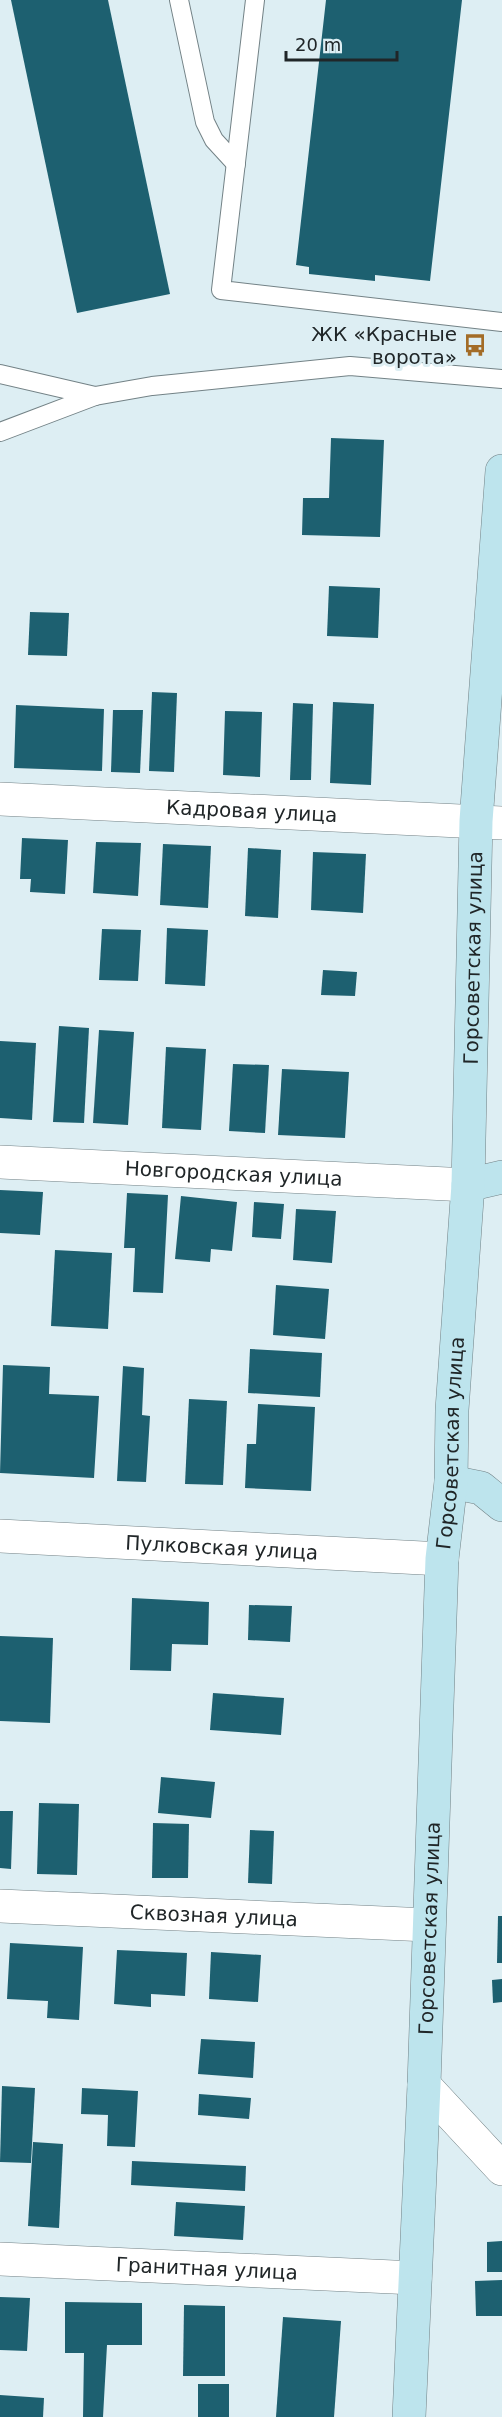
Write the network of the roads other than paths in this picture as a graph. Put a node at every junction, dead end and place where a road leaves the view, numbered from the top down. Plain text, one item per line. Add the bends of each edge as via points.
1 (179, 0) edge
2 (255, 0) edge
3 (236, 164) junction
4 (502, 322) edge
5 (0, 374) edge
6 (502, 379) edge
7 (94, 396) junction
8 (0, 432) edge
9 (502, 471) edge
10 (0, 799) edge
11 (489, 822) edge
12 (0, 1162) edge
13 (502, 1177) edge
14 (468, 1185) junction
15 (451, 1482) junction
16 (502, 1505) edge
17 (0, 1536) edge
18 (442, 1559) junction
19 (0, 1906) edge
20 (428, 1925) junction
21 (424, 2085) junction
22 (502, 2169) edge
23 (0, 2259) edge
24 (415, 2278) junction
25 (409, 2417) edge

1 - 3 lane via 208,132
2 - 3 lane
3 - 4 lane via 221,290
5 - 7 lane
6 - 7 lane via 350,366 152,386
7 - 8 lane
9 - 11 street, Горсоветская улица
10 - 11 street, Кадровая улица
11 - 14 street, Горсоветская улица
12 - 14 street, Новгородская улица
13 - 14 street
14 - 15 street, Горсоветская улица via 452,1410
15 - 16 street via 481,1488
15 - 18 street, Горсоветская улица
17 - 18 street, Пулковская улица
18 - 20 street, Горсоветская улица
19 - 20 street, Сквозная улица
20 - 21 street, Горсоветская улица
21 - 22 street
21 - 24 street, Горсоветская улица
23 - 24 street, Гранитная улица
24 - 25 street, Горсоветская улица

